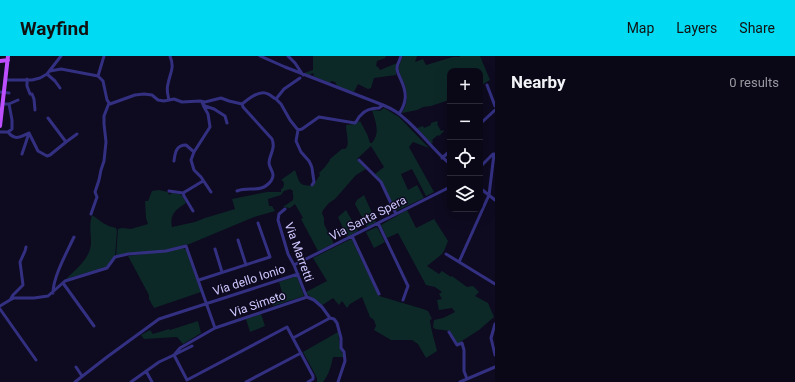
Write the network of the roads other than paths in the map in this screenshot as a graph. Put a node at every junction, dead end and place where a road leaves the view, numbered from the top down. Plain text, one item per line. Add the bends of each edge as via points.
1 (61, 56) edge
2 (104, 56) edge
3 (170, 56) edge
4 (260, 56) edge
5 (270, 56) edge
6 (288, 56) edge
7 (401, 56) edge
8 (8, 58) edge
9 (0, 61) edge
10 (270, 61) junction
11 (50, 71) junction
12 (47, 74) junction
13 (303, 75) junction
14 (98, 76) junction
15 (300, 78) dead end
16 (5, 80) junction
17 (27, 80) junction
18 (487, 85) dead end
19 (60, 88) dead end
20 (3, 92) edge
21 (9, 93) dead end
22 (276, 99) junction
23 (18, 100) dead end
24 (169, 100) junction
25 (14, 102) junction
26 (109, 103) junction
27 (203, 103) junction
28 (2, 104) junction
29 (9, 104) junction
30 (242, 104) junction
31 (383, 105) junction
32 (495, 106) edge
33 (16, 107) dead end
34 (35, 110) dead end
35 (495, 110) edge
36 (399, 114) junction
37 (48, 118) dead end
38 (483, 121) edge
39 (227, 124) dead end
40 (0, 126) edge
41 (298, 130) junction
42 (0, 132) edge
43 (8, 132) junction
44 (29, 133) junction
45 (77, 134) dead end
46 (66, 142) junction
47 (194, 152) junction
48 (22, 154) dead end
49 (447, 154) edge
50 (494, 154) edge
51 (442, 158) junction
52 (359, 160) dead end
53 (174, 161) dead end
54 (486, 161) junction
55 (447, 162) edge
56 (493, 163) junction
57 (483, 164) edge
58 (204, 182) junction
59 (312, 185) dead end
60 (447, 188) edge
61 (483, 190) edge
62 (169, 191) dead end
63 (237, 191) dead end
64 (211, 192) dead end
65 (183, 193) junction
66 (489, 195) junction
67 (495, 200) edge
68 (285, 209) dead end
69 (193, 210) dead end
70 (91, 214) dead end
71 (396, 214) junction
72 (258, 223) dead end
73 (378, 223) junction
74 (352, 236) junction
75 (74, 237) dead end
76 (238, 240) dead end
77 (26, 247) dead end
78 (215, 249) dead end
79 (446, 254) dead end
80 (459, 262) junction
81 (246, 265) junction
82 (294, 265) junction
83 (222, 272) junction
84 (298, 274) junction
85 (198, 280) junction
86 (64, 282) junction
87 (495, 284) edge
88 (53, 292) junction
89 (379, 294) dead end
90 (307, 297) junction
91 (10, 300) junction
92 (403, 300) dead end
93 (206, 303) junction
94 (0, 306) edge
95 (0, 309) edge
96 (330, 318) junction
97 (495, 324) edge
98 (94, 326) dead end
99 (215, 328) junction
100 (450, 332) dead end
101 (293, 338) junction
102 (192, 346) dead end
103 (301, 353) junction
104 (174, 355) junction
105 (495, 355) edge
106 (36, 360) dead end
107 (76, 367) dead end
108 (495, 367) edge
109 (146, 371) junction
110 (82, 376) junction
111 (466, 379) junction
112 (188, 381) edge
113 (75, 382) edge
114 (131, 382) edge
115 (152, 382) edge
116 (246, 382) edge
117 (308, 382) edge
118 (338, 382) edge
119 (460, 382) edge

1 - 11 street
2 - 14 street
3 - 24 street via 172,68 167,87
4 - 10 street
5 - 10 street
6 - 13 street
7 - 36 street via 397,72 405,90 406,100
8 - 9 main road
8 - 16 main road
10 - 13 street
11 - 12 street
11 - 14 street via 61,69
12 - 17 street
12 - 19 street
13 - 31 street
14 - 26 street via 103,81
15 - 22 street via 284,89
16 - 17 street
16 - 20 main road
17 - 34 street
18 - 32 street
20 - 21 street
20 - 28 main road
22 - 30 street via 262,93
22 - 41 street
23 - 25 street
24 - 26 street via 158,100 152,95 144,94
24 - 27 street
25 - 29 street
25 - 33 street
26 - 70 street via 104,116 104,161
27 - 30 street via 221,98
27 - 39 street via 225,116
27 - 47 street via 210,127
28 - 29 street
28 - 40 main road
29 - 43 street via 12,129
30 - 63 street via 272,139 274,144 269,163 273,175 268,185
31 - 36 street
31 - 41 street via 364,111 355,123 319,118
35 - 38 street
36 - 51 street
37 - 46 street
41 - 59 street via 296,141 312,168
42 - 43 street
43 - 44 street via 18,138
44 - 46 street via 36,148 47,156
44 - 48 street
45 - 46 street
47 - 53 street via 186,145 179,146
47 - 58 street via 192,168
49 - 51 street
50 - 54 street
50 - 56 street
51 - 55 street
52 - 71 street via 380,182
54 - 56 street
54 - 57 street
56 - 66 street
58 - 64 street
58 - 65 street
60 - 71 street, Via Santa Spera
61 - 66 street
62 - 65 street
65 - 69 street
66 - 67 street
66 - 80 street
68 - 82 street, Via Marretti via 279,214 278,220
71 - 73 street, Via Santa Spera
72 - 81 street via 270,257
73 - 74 street, Via Santa Spera
73 - 92 street via 408,286
74 - 82 street, Via Santa Spera
74 - 89 street
75 - 88 street via 56,277
76 - 81 street
77 - 91 street via 20,259 23,284
78 - 83 street
79 - 80 street
80 - 87 street
81 - 83 street
82 - 84 street, Via Marretti
83 - 85 street
84 - 90 street, Via Marretti
84 - 93 street, Via dello Ionio
85 - 86 street via 186,246 115,257 104,270
85 - 93 street
86 - 88 street
86 - 98 street
88 - 91 street via 43,297
90 - 96 street, Via Marretti via 314,300
90 - 99 street, Via Simeto
91 - 94 street
93 - 99 street
93 - 110 street, Via dello Ionio via 159,319
95 - 106 street
96 - 101 street
96 - 118 street, Via Marretti via 337,323 344,352 345,361
97 - 105 street via 491,338
99 - 104 street, Via Simeto via 180,348
100 - 111 street via 457,345 462,343
101 - 103 street
101 - 112 street via 287,328
102 - 104 street
103 - 116 street
103 - 117 street via 313,378
104 - 109 street
104 - 112 street
107 - 110 street
108 - 111 street
109 - 114 street
109 - 115 street
110 - 113 street, Via dello Ionio
111 - 119 street

